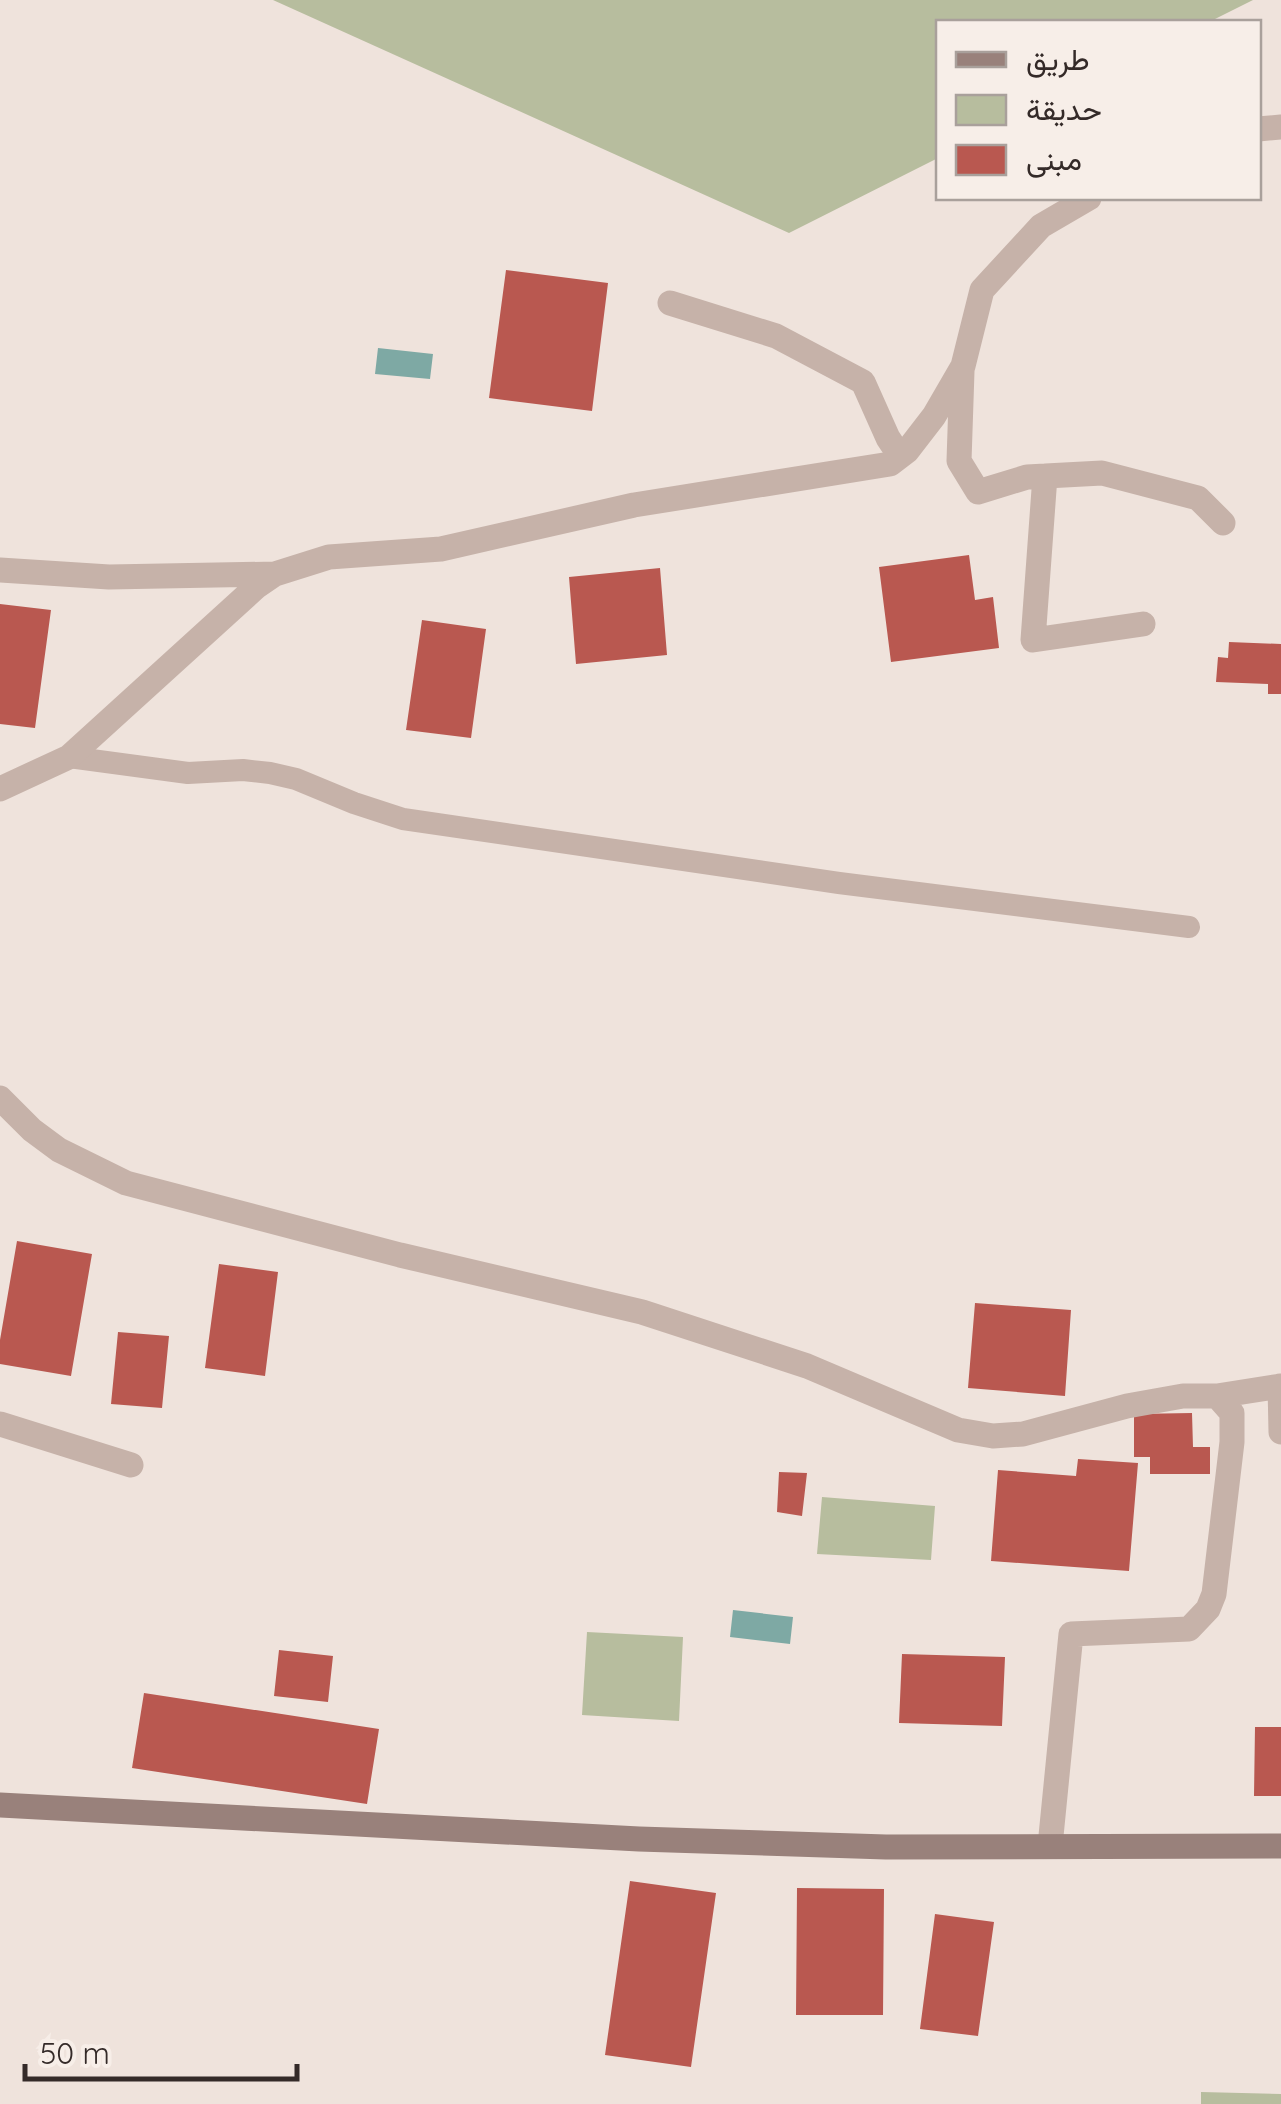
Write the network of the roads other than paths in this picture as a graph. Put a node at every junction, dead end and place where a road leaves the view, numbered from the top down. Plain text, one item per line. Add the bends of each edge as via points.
1 (1086, 200) edge
2 (670, 303) dead end
3 (963, 366) junction
4 (900, 456) junction
5 (1045, 476) junction
6 (1223, 523) dead end
7 (0, 570) edge
8 (276, 574) junction
9 (1143, 624) dead end
10 (69, 757) junction
11 (0, 789) edge
12 (1189, 927) dead end
13 (0, 1098) edge
14 (1280, 1386) edge
15 (1217, 1396) junction
16 (0, 1424) edge
17 (1281, 1432) edge
18 (131, 1464) dead end
19 (0, 1804) edge
20 (1050, 1846) junction
21 (1281, 1846) edge

1 - 3 street via 1041,226 982,290
2 - 4 street via 776,336 863,382
3 - 4 street
3 - 5 street via 959,460 978,492
4 - 8 street via 890,464 634,505 441,550 329,558
5 - 6 street via 1102,473 1198,498
5 - 9 street via 1033,640
7 - 8 street via 109,577
8 - 10 street
10 - 11 street
10 - 12 lane via 188,772 270,772 403,819
13 - 15 street via 59,1150 126,1182 642,1312 807,1366 958,1430 1023,1434 1146,1403
14 - 15 street
14 - 17 street
15 - 20 street via 1232,1414 1232,1442 1214,1594 1189,1629 1071,1634
16 - 18 street
19 - 20 main road via 639,1840
20 - 21 main road

